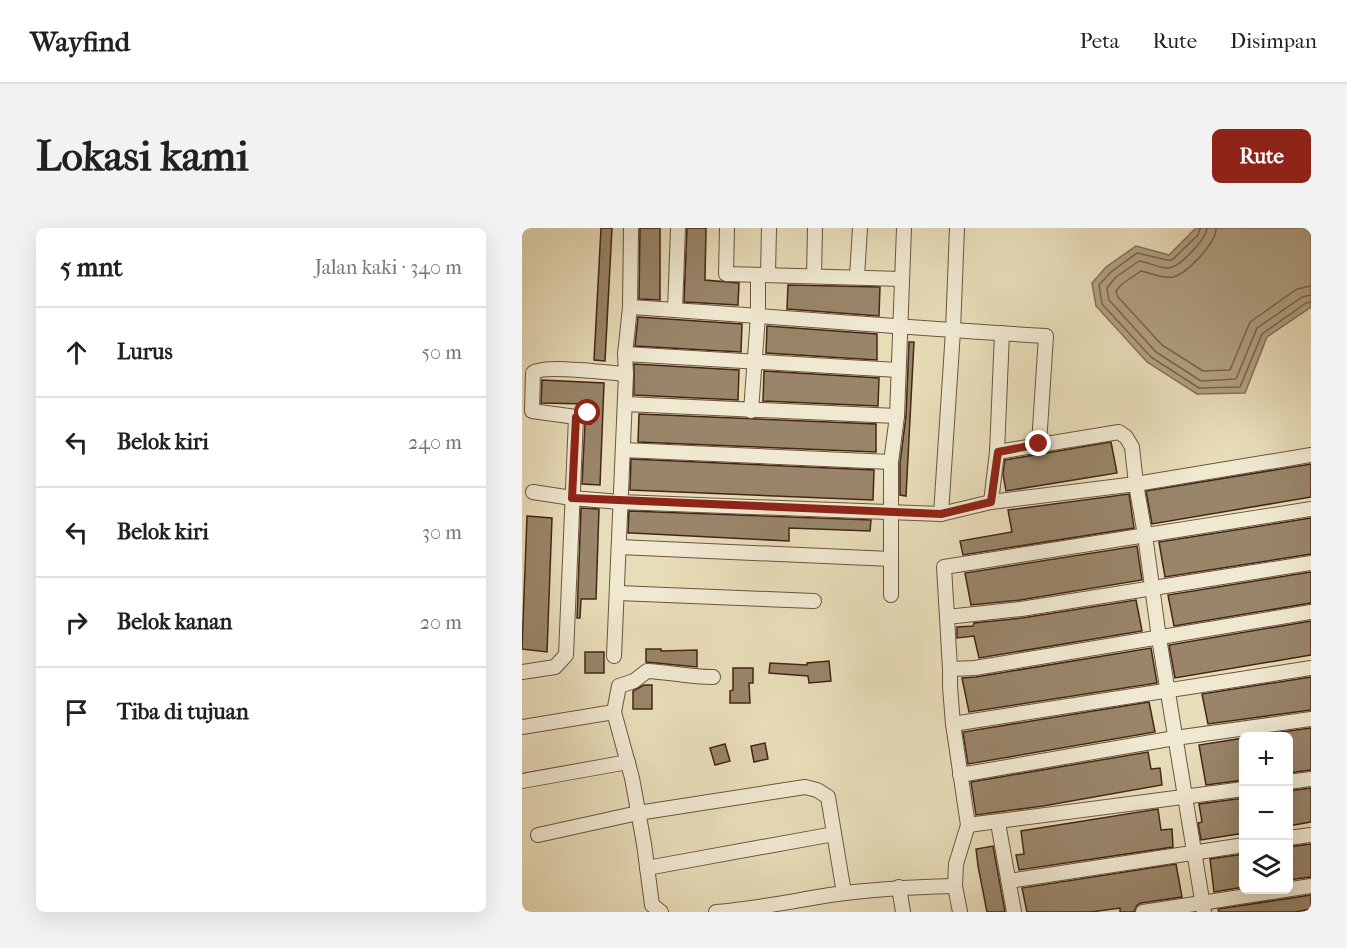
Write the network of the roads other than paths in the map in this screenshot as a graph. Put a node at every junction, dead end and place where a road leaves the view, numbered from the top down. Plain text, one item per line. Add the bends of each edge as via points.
1 (631, 228) edge
2 (678, 228) edge
3 (727, 228) edge
4 (769, 228) edge
5 (815, 228) edge
6 (860, 228) edge
7 (904, 228) edge
8 (957, 228) edge
9 (763, 275) junction
10 (814, 276) junction
11 (857, 277) junction
12 (902, 279) junction
13 (630, 307) junction
14 (675, 310) junction
15 (758, 316) junction
16 (900, 325) junction
17 (953, 331) junction
18 (1002, 333) junction
19 (625, 354) junction
20 (755, 363) junction
21 (898, 370) junction
22 (626, 374) junction
23 (625, 404) junction
24 (751, 411) junction
25 (897, 416) junction
26 (1039, 444) junction
27 (622, 450) junction
28 (998, 452) junction
29 (1311, 455) edge
30 (891, 462) junction
31 (1136, 484) junction
32 (533, 492) dead end
33 (572, 498) junction
34 (620, 502) junction
35 (991, 502) junction
36 (1311, 508) edge
37 (891, 510) junction
38 (941, 514) junction
39 (1145, 535) junction
40 (619, 547) junction
41 (891, 559) junction
42 (1311, 563) edge
43 (1153, 587) junction
44 (618, 593) junction
45 (891, 595) dead end
46 (814, 601) dead end
47 (1311, 612) edge
48 (947, 617) junction
49 (1159, 638) junction
50 (615, 656) dead end
51 (950, 669) junction
52 (1311, 669) edge
53 (522, 672) edge
54 (712, 677) dead end
55 (1168, 691) junction
56 (615, 712) junction
57 (1311, 719) edge
58 (953, 724) junction
59 (522, 727) edge
60 (1175, 738) junction
61 (628, 762) junction
62 (960, 775) junction
63 (1311, 779) edge
64 (522, 781) edge
65 (1293, 781) edge
66 (1239, 790) edge
67 (1185, 797) junction
68 (639, 813) junction
69 (998, 823) junction
70 (968, 825) junction
71 (834, 834) junction
72 (538, 835) dead end
73 (1311, 835) edge
74 (1293, 837) edge
75 (1239, 846) edge
76 (1194, 852) junction
77 (647, 868) junction
78 (1009, 881) junction
79 (955, 886) junction
80 (1311, 886) edge
81 (899, 887) junction
82 (844, 893) junction
83 (1204, 908) edge
84 (661, 912) edge
85 (716, 912) edge
86 (903, 912) edge
87 (960, 912) edge
88 (1014, 912) edge
89 (1143, 912) edge

1 - 13 street
2 - 14 street
3 - 9 street via 726,274
4 - 9 street
5 - 10 street
6 - 11 street
7 - 12 street
8 - 17 street
9 - 10 street
9 - 15 street
10 - 11 street
11 - 12 street
12 - 16 street
13 - 14 street
13 - 19 street
14 - 15 street
15 - 16 street
15 - 20 street
16 - 17 street
16 - 21 street
17 - 18 street
17 - 38 street
18 - 26 street via 1046,336
18 - 28 street
19 - 20 street
19 - 22 street
20 - 21 street
20 - 24 street
21 - 25 street
22 - 23 street
22 - 33 street via 534,371 532,411 582,415
23 - 24 street
23 - 27 street
24 - 25 street
25 - 30 street
26 - 28 street
26 - 31 street via 1119,432 1132,447
27 - 30 street
27 - 34 street
28 - 35 street
29 - 31 street
30 - 37 street
31 - 35 street
31 - 39 street
32 - 33 street
33 - 34 street
33 - 53 street via 566,655 555,667
34 - 37 street
34 - 40 street
35 - 38 street
36 - 39 street
37 - 38 street
37 - 41 street
39 - 43 street
39 - 48 street via 944,567
40 - 41 street
40 - 44 street
41 - 45 street
42 - 43 street
43 - 48 street
43 - 49 street
44 - 46 street
44 - 50 street
47 - 49 street
48 - 51 street
49 - 51 street
49 - 55 street
51 - 58 street
52 - 55 street
54 - 56 street via 644,671 634,681 619,686
55 - 58 street
55 - 60 street
56 - 59 street
56 - 61 street
57 - 60 street
58 - 62 street
60 - 62 street
60 - 67 street
61 - 64 street
61 - 68 street
62 - 70 street
63 - 65 street
66 - 67 street
67 - 69 street
67 - 76 street
68 - 71 street via 805,787 828,797
68 - 72 street
68 - 77 street
69 - 70 street
69 - 78 street
70 - 79 street via 956,864
71 - 77 street
71 - 82 street
73 - 74 street
75 - 76 street
76 - 78 street
76 - 83 street
77 - 84 street via 652,905
78 - 88 street
79 - 81 street
79 - 87 street
80 - 83 street
81 - 82 street
81 - 86 street
82 - 85 street
83 - 89 street

